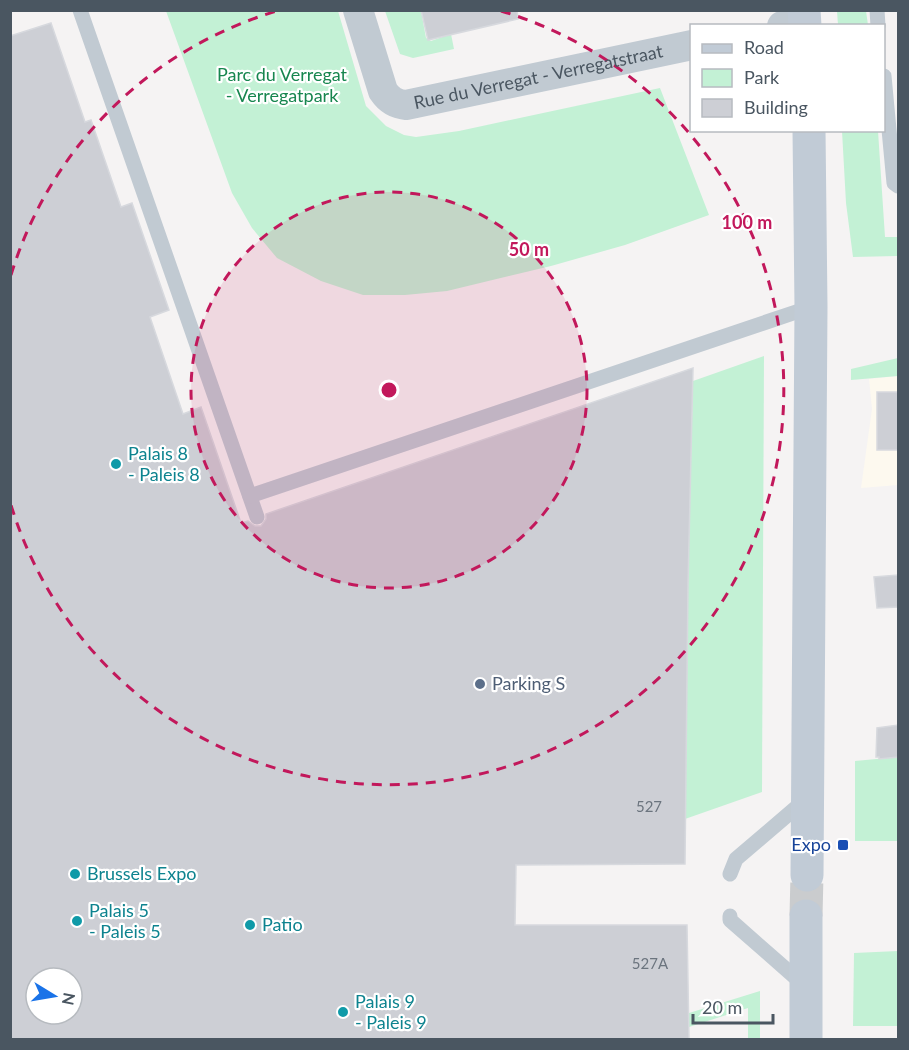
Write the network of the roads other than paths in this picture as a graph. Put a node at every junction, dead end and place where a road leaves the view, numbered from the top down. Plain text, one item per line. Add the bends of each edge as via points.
1 (80, 10) edge
2 (358, 10) edge
3 (690, 45) edge
4 (885, 87) edge
5 (809, 132) edge
6 (898, 186) edge
7 (811, 307) junction
8 (250, 496) junction
9 (257, 517) dead end
10 (808, 799) junction
11 (730, 874) dead end
12 (807, 875) tunnel mouth
13 (730, 916) dead end
14 (806, 916) tunnel mouth
15 (806, 986) junction
16 (806, 1040) edge

1 - 8 lane
2 - 3 street, Rue du Verregat - Verregatstraat via 387,97 406,105
4 - 6 lane via 894,183
5 - 7 main road
7 - 8 lane
7 - 10 main road
8 - 9 lane
10 - 11 lane via 736,859
10 - 12 main road
13 - 15 lane via 729,920
14 - 15 main road
15 - 16 main road

